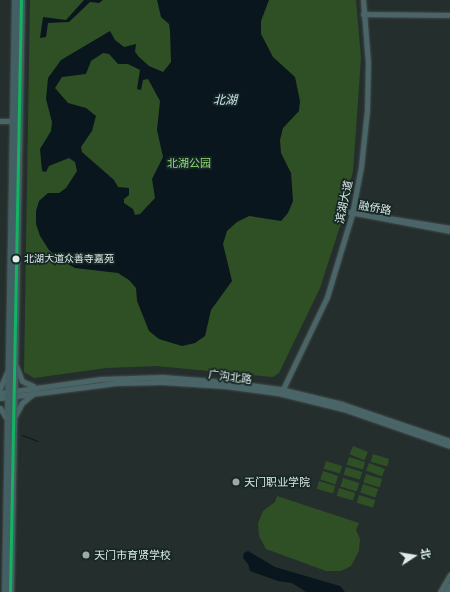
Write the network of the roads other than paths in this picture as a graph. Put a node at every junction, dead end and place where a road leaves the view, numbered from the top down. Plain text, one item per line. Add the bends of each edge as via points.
1 (16, 0) edge
2 (21, 0) edge
3 (362, 0) edge
4 (363, 14) junction
5 (450, 15) edge
6 (0, 121) edge
7 (16, 121) junction
8 (352, 212) junction
9 (450, 228) edge
10 (450, 231) edge
11 (11, 363) junction
12 (0, 388) edge
13 (38, 389) junction
14 (280, 391) junction
15 (0, 393) edge
16 (11, 393) junction
17 (0, 398) edge
18 (0, 408) edge
19 (10, 420) junction
20 (450, 441) edge
21 (450, 446) edge
22 (450, 575) edge
23 (450, 585) edge
24 (5, 592) edge
25 (10, 592) edge
26 (440, 592) edge
27 (446, 592) edge

1 - 7 main road
2 - 7 main road
3 - 4 street, 滨湖大道
4 - 5 street
4 - 8 street, 滨湖大道 via 367,110 362,167
6 - 7 street
7 - 11 main road
8 - 9 street, 融侨路
8 - 10 street, 融侨路
8 - 14 street, 滨湖大道 via 323,309
11 - 12 street
11 - 13 street via 22,381
11 - 16 main road
13 - 14 street, 广沟北路 via 158,382
13 - 16 street, 广沟北路
13 - 19 street via 22,403
14 - 20 street, 广沟北路 via 342,404
14 - 21 street, 广沟北路 via 343,409
15 - 16 street, 广沟北路
16 - 17 street, 广沟北路
16 - 19 main road
18 - 19 street
19 - 24 main road
19 - 25 main road
22 - 26 street
23 - 27 street

